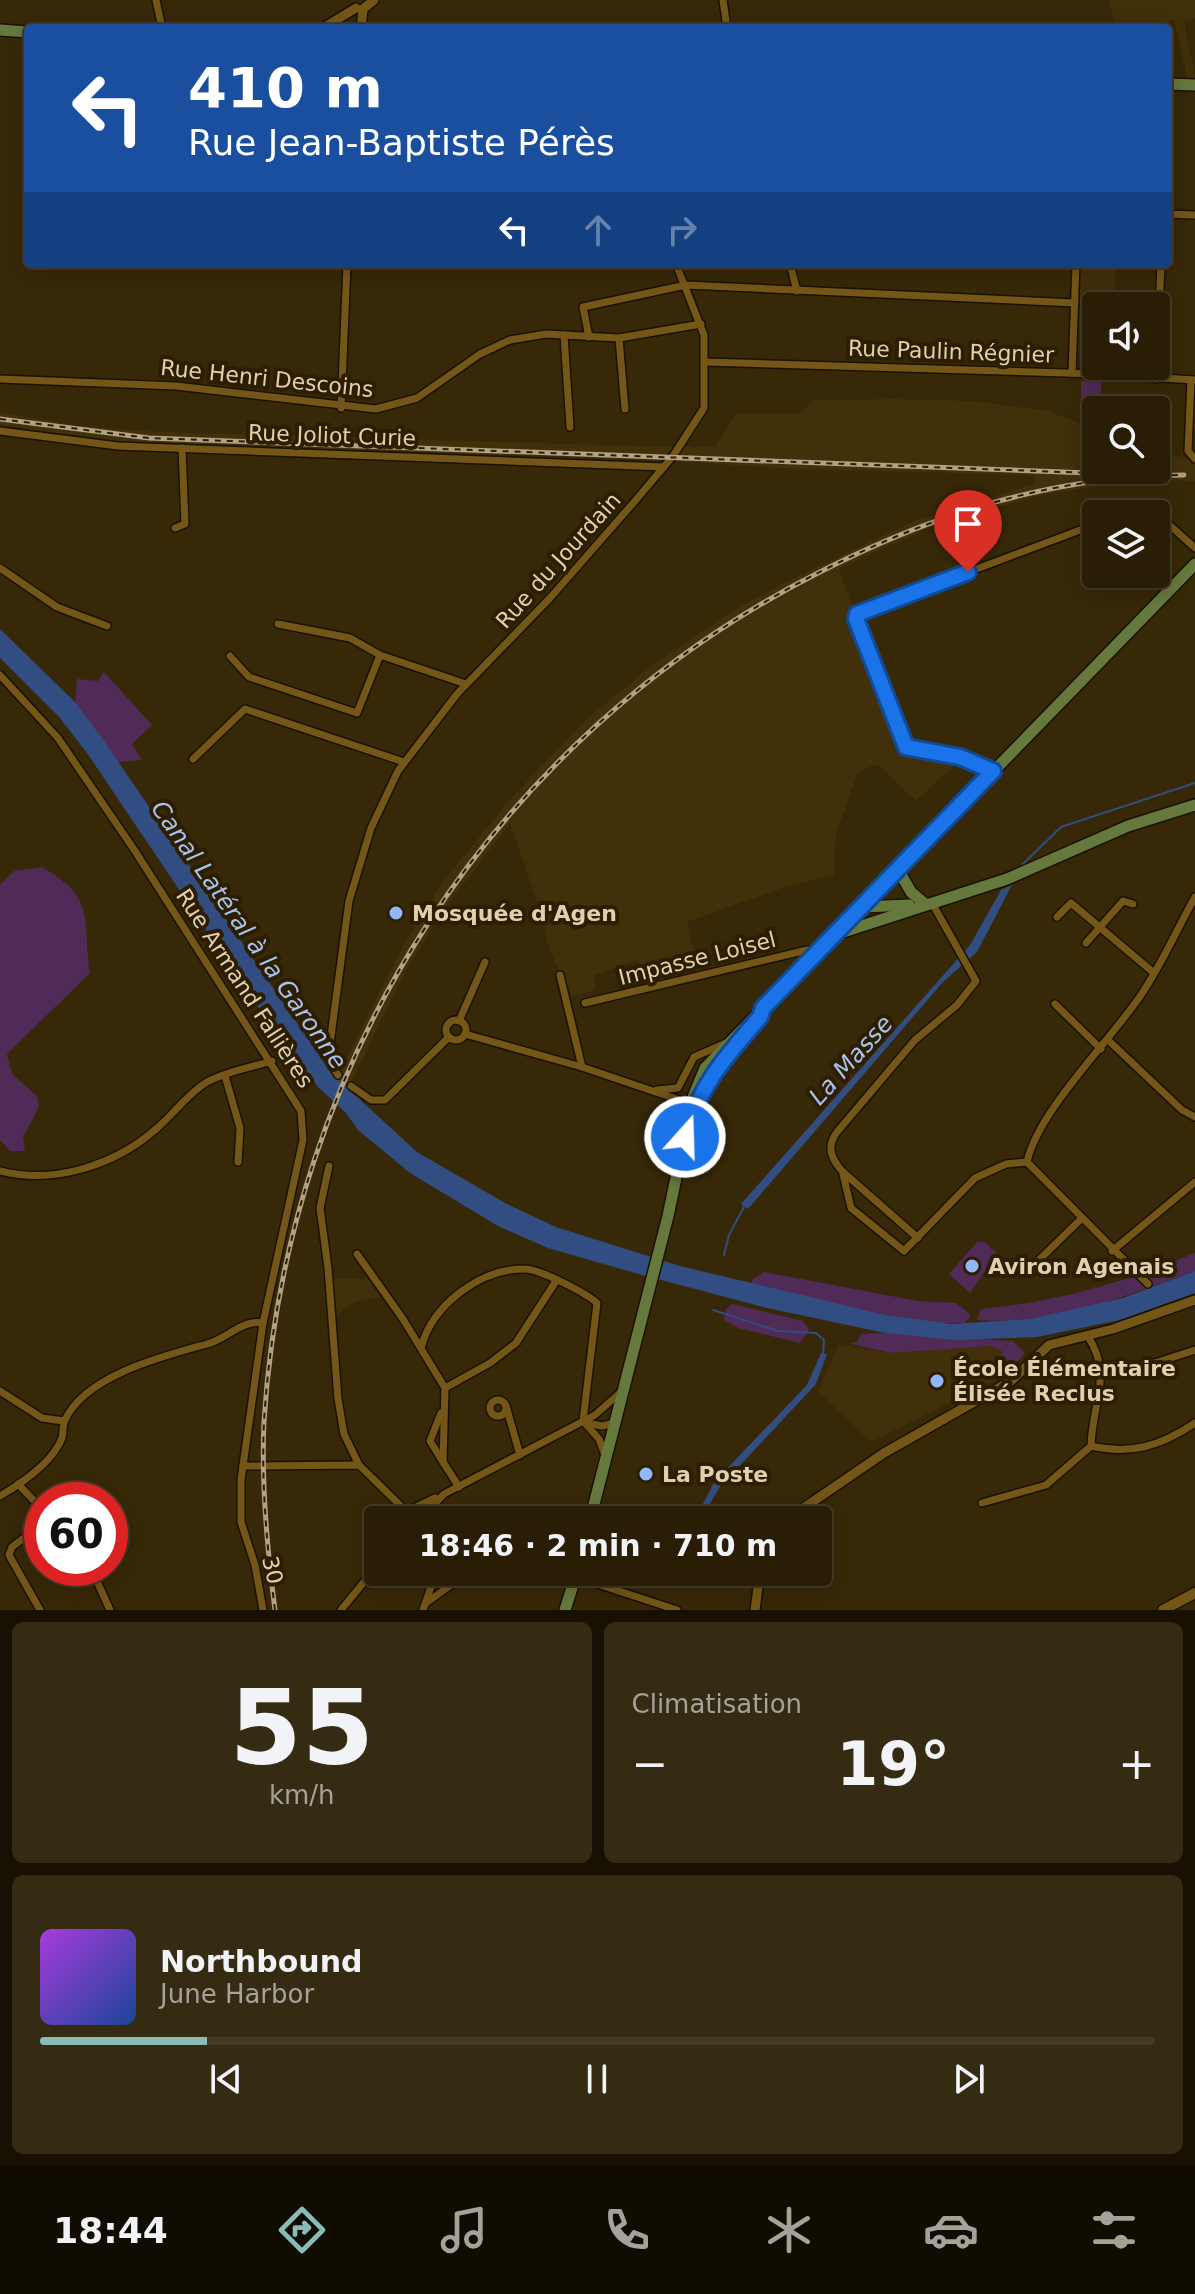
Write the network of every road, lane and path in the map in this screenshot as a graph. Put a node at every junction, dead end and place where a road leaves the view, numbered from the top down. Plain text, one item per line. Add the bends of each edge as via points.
1 (156, 0) edge
2 (365, 0) edge
3 (374, 0) edge
4 (723, 0) edge
5 (356, 8) junction
6 (161, 24) edge
7 (330, 24) edge
8 (358, 24) edge
9 (359, 24) edge
10 (726, 24) edge
11 (0, 30) edge
12 (24, 32) edge
13 (1172, 84) edge
14 (1195, 85) edge
15 (1172, 214) edge
16 (1195, 215) edge
17 (347, 268) edge
18 (678, 268) edge
19 (791, 268) edge
20 (1076, 268) edge
21 (1161, 268) edge
22 (686, 285) junction
23 (797, 291) junction
24 (1160, 292) edge
25 (1075, 303) junction
26 (701, 324) junction
27 (564, 335) junction
28 (589, 337) junction
29 (619, 338) junction
30 (706, 362) junction
31 (1072, 373) junction
32 (1082, 374) edge
33 (0, 379) edge
34 (1170, 379) edge
35 (1193, 380) edge
36 (341, 408) junction
37 (625, 409) dead end
38 (570, 427) dead end
39 (0, 431) edge
40 (182, 448) junction
41 (1195, 459) edge
42 (664, 467) junction
43 (1170, 526) edge
44 (175, 528) dead end
45 (1082, 529) edge
46 (1195, 548) edge
47 (1195, 561) edge
48 (0, 568) edge
49 (1195, 572) edge
50 (1168, 591) junction
51 (278, 624) dead end
52 (107, 626) dead end
53 (380, 655) junction
54 (230, 656) dead end
55 (0, 675) edge
56 (466, 684) junction
57 (193, 759) dead end
58 (404, 762) junction
59 (993, 771) junction
60 (1195, 805) edge
61 (899, 871) junction
62 (1195, 897) edge
63 (926, 903) junction
64 (1133, 904) dead end
65 (861, 910) junction
66 (1187, 911) junction
67 (1057, 917) dead end
68 (1195, 918) edge
69 (876, 920) junction
70 (1100, 927) junction
71 (835, 934) junction
72 (1086, 943) dead end
73 (815, 955) junction
74 (485, 962) dead end
75 (1154, 973) junction
76 (560, 975) dead end
77 (585, 1003) dead end
78 (1055, 1004) dead end
79 (763, 1008) junction
80 (459, 1021) junction
81 (465, 1034) junction
82 (449, 1037) junction
83 (1108, 1040) junction
84 (726, 1044) junction
85 (1101, 1049) junction
86 (272, 1061) junction
87 (718, 1064) junction
88 (582, 1067) junction
89 (338, 1075) tunnel mouth
90 (225, 1076) junction
91 (351, 1086) tunnel mouth
92 (653, 1090) junction
93 (694, 1105) junction
94 (1195, 1117) edge
95 (238, 1162) dead end
96 (1027, 1162) junction
97 (329, 1166) dead end
98 (0, 1171) edge
99 (843, 1172) junction
100 (1195, 1182) edge
101 (860, 1188) junction
102 (848, 1193) junction
103 (1081, 1219) junction
104 (918, 1238) junction
105 (1112, 1251) junction
106 (357, 1254) dead end
107 (1039, 1260) dead end
108 (556, 1281) junction
109 (1148, 1284) dead end
110 (1195, 1300) edge
111 (263, 1323) junction
112 (1087, 1335) junction
113 (421, 1348) junction
114 (1195, 1350) edge
115 (1103, 1371) junction
116 (445, 1388) junction
117 (623, 1390) junction
118 (0, 1391) edge
119 (506, 1406) dead end
120 (442, 1411) junction
121 (595, 1415) junction
122 (64, 1421) junction
123 (584, 1421) junction
124 (614, 1423) junction
125 (1195, 1423) edge
126 (1091, 1446) junction
127 (520, 1455) junction
128 (606, 1458) junction
129 (443, 1462) junction
130 (359, 1465) junction
131 (243, 1466) junction
132 (18, 1484) junction
133 (459, 1487) junction
134 (24, 1490) edge
135 (444, 1494) junction
136 (0, 1496) edge
137 (982, 1503) dead end
138 (402, 1506) edge
139 (424, 1506) edge
140 (432, 1506) edge
141 (594, 1506) edge
142 (806, 1506) edge
143 (24, 1538) edge
144 (24, 1582) edge
145 (364, 1582) edge
146 (26, 1586) edge
147 (99, 1586) edge
148 (431, 1586) edge
149 (439, 1586) edge
150 (449, 1586) edge
151 (572, 1586) edge
152 (610, 1586) edge
153 (758, 1586) edge
154 (446, 1588) junction
155 (1195, 1593) edge
156 (424, 1606) edge
157 (673, 1608) edge
158 (40, 1610) edge
159 (110, 1610) edge
160 (263, 1610) edge
161 (341, 1610) edge
162 (565, 1610) edge
163 (755, 1610) edge
164 (1163, 1610) edge

1 - 6 street
2 - 5 street
3 - 9 street via 363,9
4 - 10 street
5 - 7 street
5 - 8 street
11 - 12 main road
13 - 14 main road
15 - 16 street
17 - 36 street
18 - 22 street, Rue du Jourdain
19 - 23 street
20 - 25 street
21 - 24 street
22 - 23 street
22 - 26 street, Rue du Jourdain
22 - 28 street via 583,307
23 - 25 street
25 - 31 street
26 - 29 street, Rue Henri Descoins
26 - 30 street, Rue du Jourdain
27 - 28 street, Rue Henri Descoins
27 - 36 street, Rue Henri Descoins via 499,344 407,402 376,409
27 - 38 street
28 - 29 street, Rue Henri Descoins
29 - 37 street
30 - 31 street, Rue Paulin Régnier
30 - 42 street, Rue du Jourdain via 704,408
31 - 32 street, Rue Paulin Régnier
33 - 36 street, Rue Henri Descoins via 176,386
34 - 35 street, Rue Paulin Régnier
35 - 41 street via 1188,451
39 - 40 street, Rue Joliot Curie
40 - 42 street, Rue Joliot Curie
40 - 44 street via 185,524
42 - 56 street, Rue du Jourdain via 550,598
43 - 46 street
45 - 59 street via 857,614 906,747 960,757
47 - 50 main road
48 - 52 street via 57,607
49 - 50 street
50 - 59 main road
51 - 53 street via 350,638
53 - 54 street via 357,713 249,677
53 - 56 street
55 - 86 street, Rue Armand Fallières via 58,738
56 - 58 street, Rue du Jourdain
57 - 58 street via 245,709
58 - 89 street, Rue du Jourdain via 371,828 344,922 329,1051
59 - 61 main road
60 - 63 main road via 1128,826 1035,869
61 - 63 main road via 911,892
61 - 65 main road
62 - 66 street
63 - 65 main road
63 - 69 main road
63 - 99 street via 976,981 915,1040 833,1138 831,1155
64 - 70 street via 1123,901
65 - 69 main road
65 - 71 main road
66 - 68 street
66 - 75 street
67 - 70 street via 1071,903
69 - 71 main road
70 - 72 street
70 - 75 street
71 - 73 main road
73 - 77 street, Impasse Loisel via 807,950
73 - 79 main road
74 - 80 street
75 - 83 street
76 - 88 street
78 - 85 street
79 - 84 main road
79 - 87 main road
80 - 81 street
80 - 82 street via 449,1023
81 - 82 street
81 - 88 street
82 - 91 street via 385,1100 371,1100
83 - 85 street
83 - 94 street
84 - 87 main road
84 - 92 street via 694,1057 678,1088
84 - 93 main road via 705,1068
85 - 96 street via 1050,1116
86 - 90 street
86 - 111 street, Rue Armand Fallières via 298,1102 303,1131
87 - 93 main road
88 - 92 street
90 - 95 street via 240,1128
90 - 98 street via 206,1083 154,1131 98,1164 58,1174
92 - 93 street
93 - 117 main road
96 - 103 street
96 - 104 street via 1006,1164 975,1178
97 - 130 street via 320,1208 338,1399 344,1434
99 - 101 street
99 - 102 street
100 - 105 street
101 - 102 street
101 - 104 street
102 - 104 street via 851,1208 900,1251
103 - 105 street
103 - 107 street
105 - 109 street
106 - 113 street
108 - 113 street via 526,1268 480,1278 432,1323
108 - 116 street via 516,1343
108 - 123 street via 597,1303
110 - 112 street
111 - 122 street via 250,1322 210,1343 168,1353 108,1381 84,1396
111 - 131 street, Rue Armand Fallières
112 - 115 street
112 - 142 street via 1049,1345 1011,1381 867,1464
113 - 116 street
114 - 115 street
115 - 126 street
116 - 120 street
117 - 121 street
117 - 124 main road
118 - 122 street via 42,1418
119 - 127 street
120 - 129 street
120 - 129 street via 430,1441
121 - 123 street
121 - 124 street
122 - 132 street via 62,1440
123 - 124 street
123 - 127 street
123 - 128 street
124 - 128 main road
125 - 126 street via 1146,1448
126 - 137 street via 1046,1485
127 - 133 street
128 - 141 main road
129 - 133 street
130 - 131 street
130 - 138 street
131 - 160 street, 30 via 241,1516
132 - 134 street
132 - 136 street
133 - 135 street
135 - 139 street
135 - 140 street
143 - 144 street via 9,1555
145 - 161 street
146 - 158 street
147 - 159 street
148 - 156 street
149 - 154 street
150 - 154 street
151 - 162 main road
152 - 157 street
153 - 163 street
154 - 156 street
155 - 164 main road

